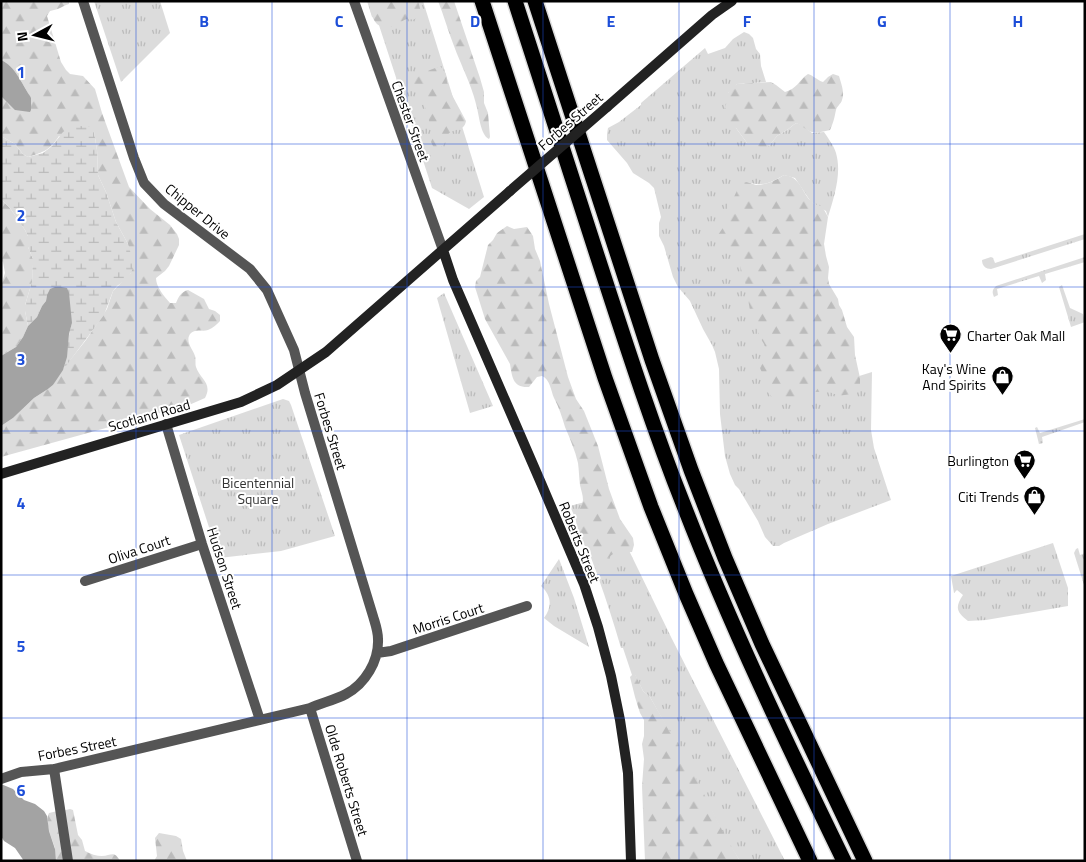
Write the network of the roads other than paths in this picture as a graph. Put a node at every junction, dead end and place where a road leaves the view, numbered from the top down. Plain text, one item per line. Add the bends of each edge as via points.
1 (83, 1) edge
2 (354, 1) edge
3 (482, 1) edge
4 (505, 1) edge
5 (515, 1) edge
6 (535, 1) edge
7 (732, 1) edge
8 (443, 250) junction
9 (300, 371) junction
10 (166, 424) junction
11 (1, 474) edge
12 (202, 544) junction
13 (85, 581) dead end
14 (527, 606) dead end
15 (377, 653) junction
16 (310, 708) junction
17 (260, 720) junction
18 (54, 769) junction
19 (1, 779) edge
20 (68, 861) edge
21 (357, 861) edge
22 (631, 861) edge
23 (810, 861) edge
24 (833, 861) edge
25 (844, 861) edge
26 (865, 861) edge

1 - 9 street, Chipper Drive via 144,183 164,204 250,269 267,290
2 - 8 street, Chester Street
3 - 23 highway via 609,390 652,507 716,663
4 - 24 highway via 618,352 670,496 734,652
5 - 25 highway via 626,345 684,505 743,648
6 - 26 highway via 655,370 694,479 766,654
7 - 8 main road, Forbes Street, bridge
8 - 9 main road, Forbes Street
8 - 22 main road, Roberts Street via 584,584 598,627 611,676 628,773
9 - 10 main road, Scotland Road via 241,402
9 - 15 street, Forbes Street via 373,616 378,638
10 - 11 main road, Scotland Road
10 - 12 street, Hudson Street
12 - 13 street, Oliva Court
12 - 17 street, Hudson Street
14 - 15 street, Morris Court
15 - 16 street, Forbes Street via 361,682 347,693
16 - 17 street, Forbes Street
16 - 21 street, Olde Roberts Street
17 - 18 street, Forbes Street
18 - 19 street, Forbes Street via 21,772
18 - 20 street

